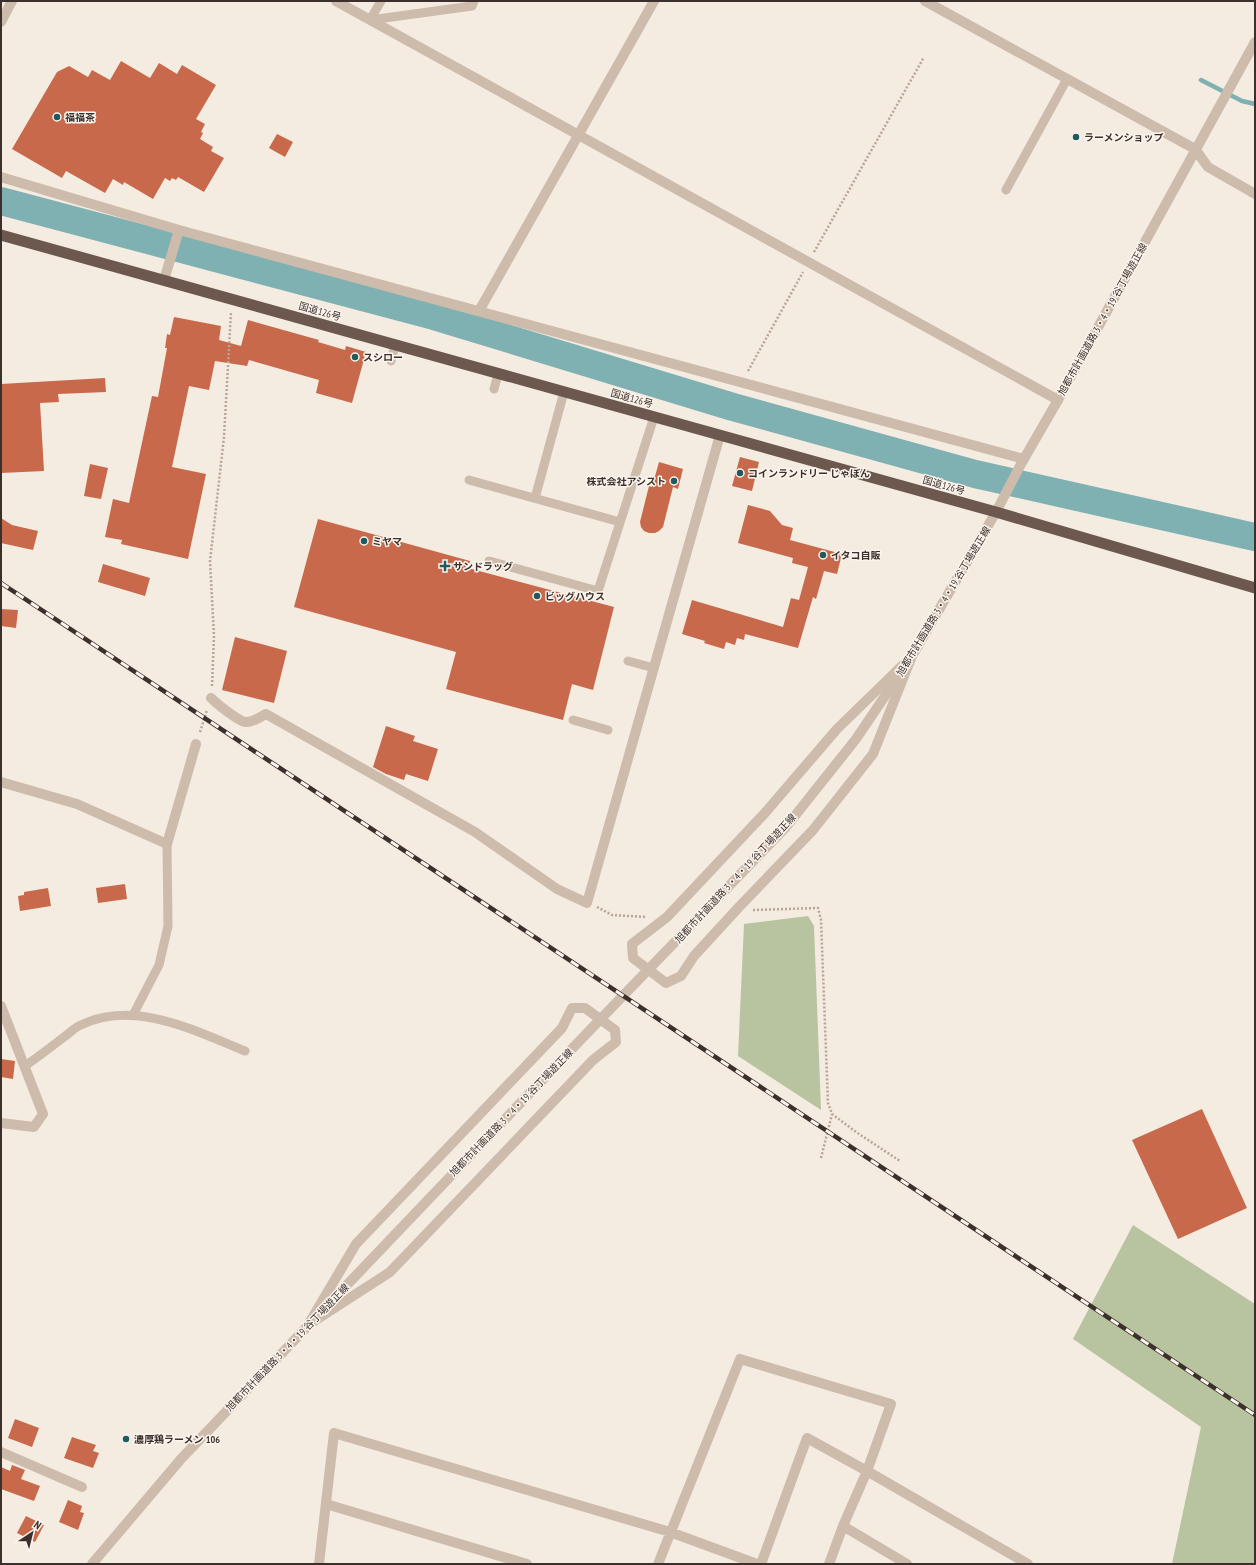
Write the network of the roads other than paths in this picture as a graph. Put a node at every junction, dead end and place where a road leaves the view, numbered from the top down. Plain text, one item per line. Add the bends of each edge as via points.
1 (12, 1) edge
2 (336, 1) edge
3 (381, 1) edge
4 (474, 1) edge
5 (654, 1) edge
6 (925, 1) edge
7 (370, 20) junction
8 (1, 22) edge
9 (1255, 42) edge
10 (1067, 79) junction
11 (578, 135) junction
12 (1195, 149) junction
13 (1, 177) edge
14 (1006, 190) dead end
15 (1255, 194) edge
16 (179, 230) junction
17 (1, 235) edge
18 (164, 280) junction
19 (479, 311) junction
20 (395, 345) junction
21 (391, 361) dead end
22 (498, 374) junction
23 (494, 388) dead end
24 (564, 392) junction
25 (1058, 400) junction
26 (654, 417) junction
27 (720, 435) junction
28 (1022, 462) junction
29 (469, 480) dead end
30 (535, 498) junction
31 (996, 512) junction
32 (620, 522) junction
33 (490, 561) dead end
34 (1255, 588) edge
35 (912, 656) junction
36 (628, 661) dead end
37 (654, 668) junction
38 (211, 698) road end
39 (573, 720) dead end
40 (608, 730) dead end
41 (196, 744) road end
42 (1, 782) edge
43 (167, 844) junction
44 (1, 1006) edge
45 (133, 1015) junction
46 (245, 1051) dead end
47 (25, 1066) junction
48 (1, 1123) edge
49 (308, 1325) junction
50 (1, 1452) edge
51 (867, 1471) junction
52 (82, 1487) dead end
53 (326, 1504) junction
54 (843, 1526) junction
55 (670, 1532) junction
56 (92, 1564) edge
57 (319, 1564) edge
58 (527, 1564) edge
59 (658, 1564) edge
60 (757, 1564) edge
61 (761, 1564) edge
62 (829, 1564) edge
63 (907, 1564) edge
64 (1028, 1564) edge

1 - 8 street
2 - 7 street
3 - 7 lane
4 - 7 lane via 472,6
5 - 11 street
6 - 10 street
7 - 11 street
9 - 12 street, 旭都市計画道路 3・4・19 谷丁場遊正線
10 - 12 street
10 - 14 lane
11 - 19 street
11 - 25 street
12 - 15 street via 1208,167
12 - 25 street, 旭都市計画道路 3・4・19 谷丁場遊正線
13 - 16 street
16 - 18 street
16 - 19 street
17 - 18 highway, 国道126号
18 - 20 highway, 国道126号
19 - 28 street via 742,382
20 - 21 lane
20 - 22 highway, 国道126号
22 - 23 lane
22 - 24 highway, 国道126号
24 - 26 highway, 国道126号
24 - 30 lane
25 - 28 street, 旭都市計画道路 3・4・19 谷丁場遊正線
26 - 27 highway, 国道126号
26 - 32 lane
27 - 31 highway, 国道126号
27 - 37 street
28 - 31 street, 旭都市計画道路 3・4・19 谷丁場遊正線
29 - 30 lane
30 - 32 lane
31 - 34 highway, 国道126号
31 - 35 street, 旭都市計画道路 3・4・19 谷丁場遊正線
32 - 33 lane via 598,591
35 - 35 street via 873,754 813,830 708,940 681,976 666,983 633,958 632,944 667,917 764,814 837,729
35 - 49 street, 旭都市計画道路 3・4・19 谷丁場遊正線 via 856,740 786,827
36 - 37 lane
37 - 38 street via 587,903 557,889 475,832 266,714 245,722
39 - 40 lane
41 - 43 street
42 - 43 street via 77,804
43 - 45 lane via 168,926 159,965
44 - 47 street
45 - 46 lane via 162,1020
45 - 47 lane via 107,1017 81,1025
47 - 48 street via 43,1114 34,1127
49 - 49 street via 356,1244 562,1028 572,1008 585,1008 615,1030 616,1042 593,1060 390,1272
49 - 56 street, 旭都市計画道路 3・4・19 谷丁場遊正線 via 181,1459
50 - 52 street
51 - 54 street
51 - 55 street via 892,1404 740,1359
51 - 61 street via 807,1438
51 - 64 street
53 - 55 street via 334,1433
53 - 57 street
53 - 58 street
54 - 62 street
54 - 63 street
55 - 59 street
55 - 60 street

